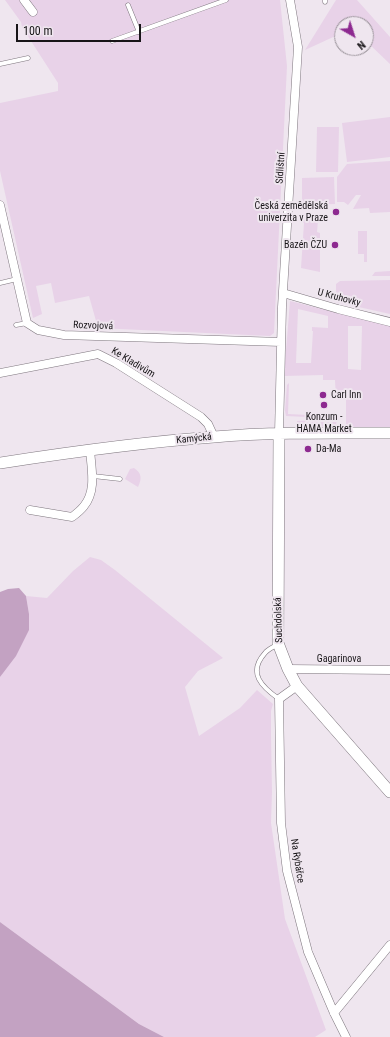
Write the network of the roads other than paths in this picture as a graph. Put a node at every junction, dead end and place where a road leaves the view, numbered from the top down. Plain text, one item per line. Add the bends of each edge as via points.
1 (24, 0) edge
2 (226, 0) edge
3 (290, 0) edge
4 (128, 5) dead end
5 (33, 12) dead end
6 (139, 32) junction
7 (112, 41) dead end
8 (28, 58) dead end
9 (0, 64) edge
10 (0, 205) edge
11 (16, 279) junction
12 (0, 283) edge
13 (283, 293) junction
14 (390, 322) edge
15 (27, 323) junction
16 (16, 325) dead end
17 (281, 342) junction
18 (0, 373) edge
19 (278, 433) junction
20 (390, 433) edge
21 (214, 437) junction
22 (90, 449) junction
23 (0, 463) edge
24 (93, 476) junction
25 (120, 479) dead end
26 (30, 510) dead end
27 (278, 644) junction
28 (288, 669) junction
29 (390, 670) edge
30 (297, 686) junction
31 (279, 699) junction
32 (390, 792) edge
33 (390, 945) edge
34 (334, 1013) junction
35 (346, 1037) edge

1 - 5 street
2 - 6 lane
3 - 13 street, Sídlištní via 298,47
4 - 6 lane
6 - 7 lane
8 - 9 lane
10 - 11 street
11 - 12 lane
11 - 15 street
13 - 14 street, U Kruhovky
13 - 17 street, Sídlištní
15 - 16 lane
15 - 17 street, Rozvojová via 38,330 64,335
17 - 19 street, Sídlištní
18 - 21 street, Ke Kladivům via 98,354 201,417 208,424
19 - 20 street, Kamýcká
19 - 21 street, Kamýcká
19 - 27 street, Suchdolská
21 - 22 street, Kamýcká
22 - 23 street, Kamýcká
22 - 24 street
24 - 25 lane
24 - 26 street via 90,493 84,506 72,517
27 - 28 street, Suchdolská
27 - 31 lane via 265,653 257,666 257,676 265,689
28 - 29 street, Gagarinova
28 - 30 street, Suchdolská
30 - 31 street
30 - 32 street, Suchdolská
31 - 34 street, Na Rybářce via 281,823 287,871 308,952
33 - 34 street
34 - 35 street, Na Rybářce

